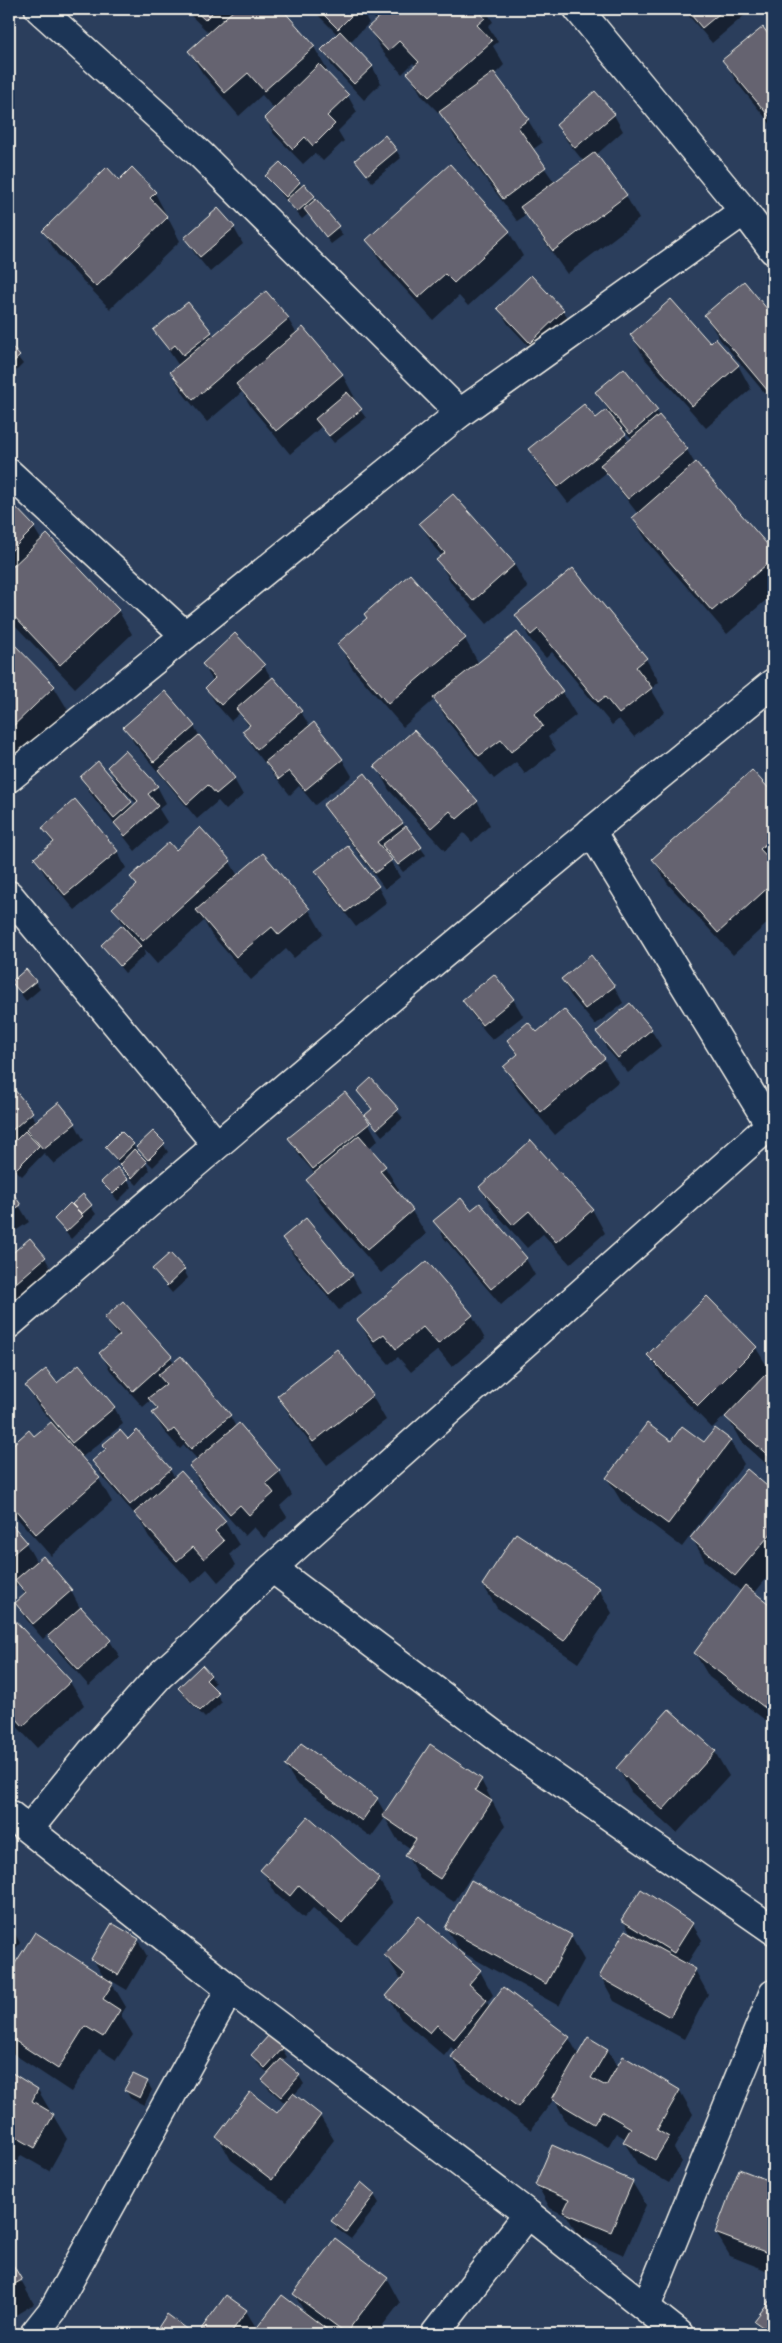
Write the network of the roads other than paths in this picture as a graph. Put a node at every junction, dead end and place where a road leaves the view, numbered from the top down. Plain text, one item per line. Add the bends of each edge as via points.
1 (39, 9) edge
2 (578, 9) edge
3 (744, 211) junction
4 (773, 250) edge
5 (460, 413) junction
6 (9, 473) edge
7 (184, 635) junction
8 (773, 683) edge
9 (9, 778) edge
10 (590, 831) junction
11 (9, 895) edge
12 (772, 1128) edge
13 (216, 1144) junction
14 (9, 1324) edge
15 (272, 1568) junction
16 (19, 1821) edge
17 (773, 1930) edge
18 (230, 1989) junction
19 (773, 1994) edge
20 (528, 2214) junction
21 (646, 2307) junction
22 (34, 2334) edge
23 (435, 2334) edge
24 (679, 2334) edge

1 - 5 street via 200,154
2 - 3 street
3 - 4 street
3 - 5 street
5 - 7 street
6 - 7 street
7 - 9 street
8 - 10 street
10 - 12 street
10 - 13 street
11 - 13 street
12 - 15 street
13 - 14 street
15 - 16 street via 160,1675 92,1751
15 - 17 street via 512,1749
16 - 18 street
18 - 20 street
18 - 22 street via 53,2310
19 - 21 street
20 - 21 street
20 - 23 street
21 - 24 street

